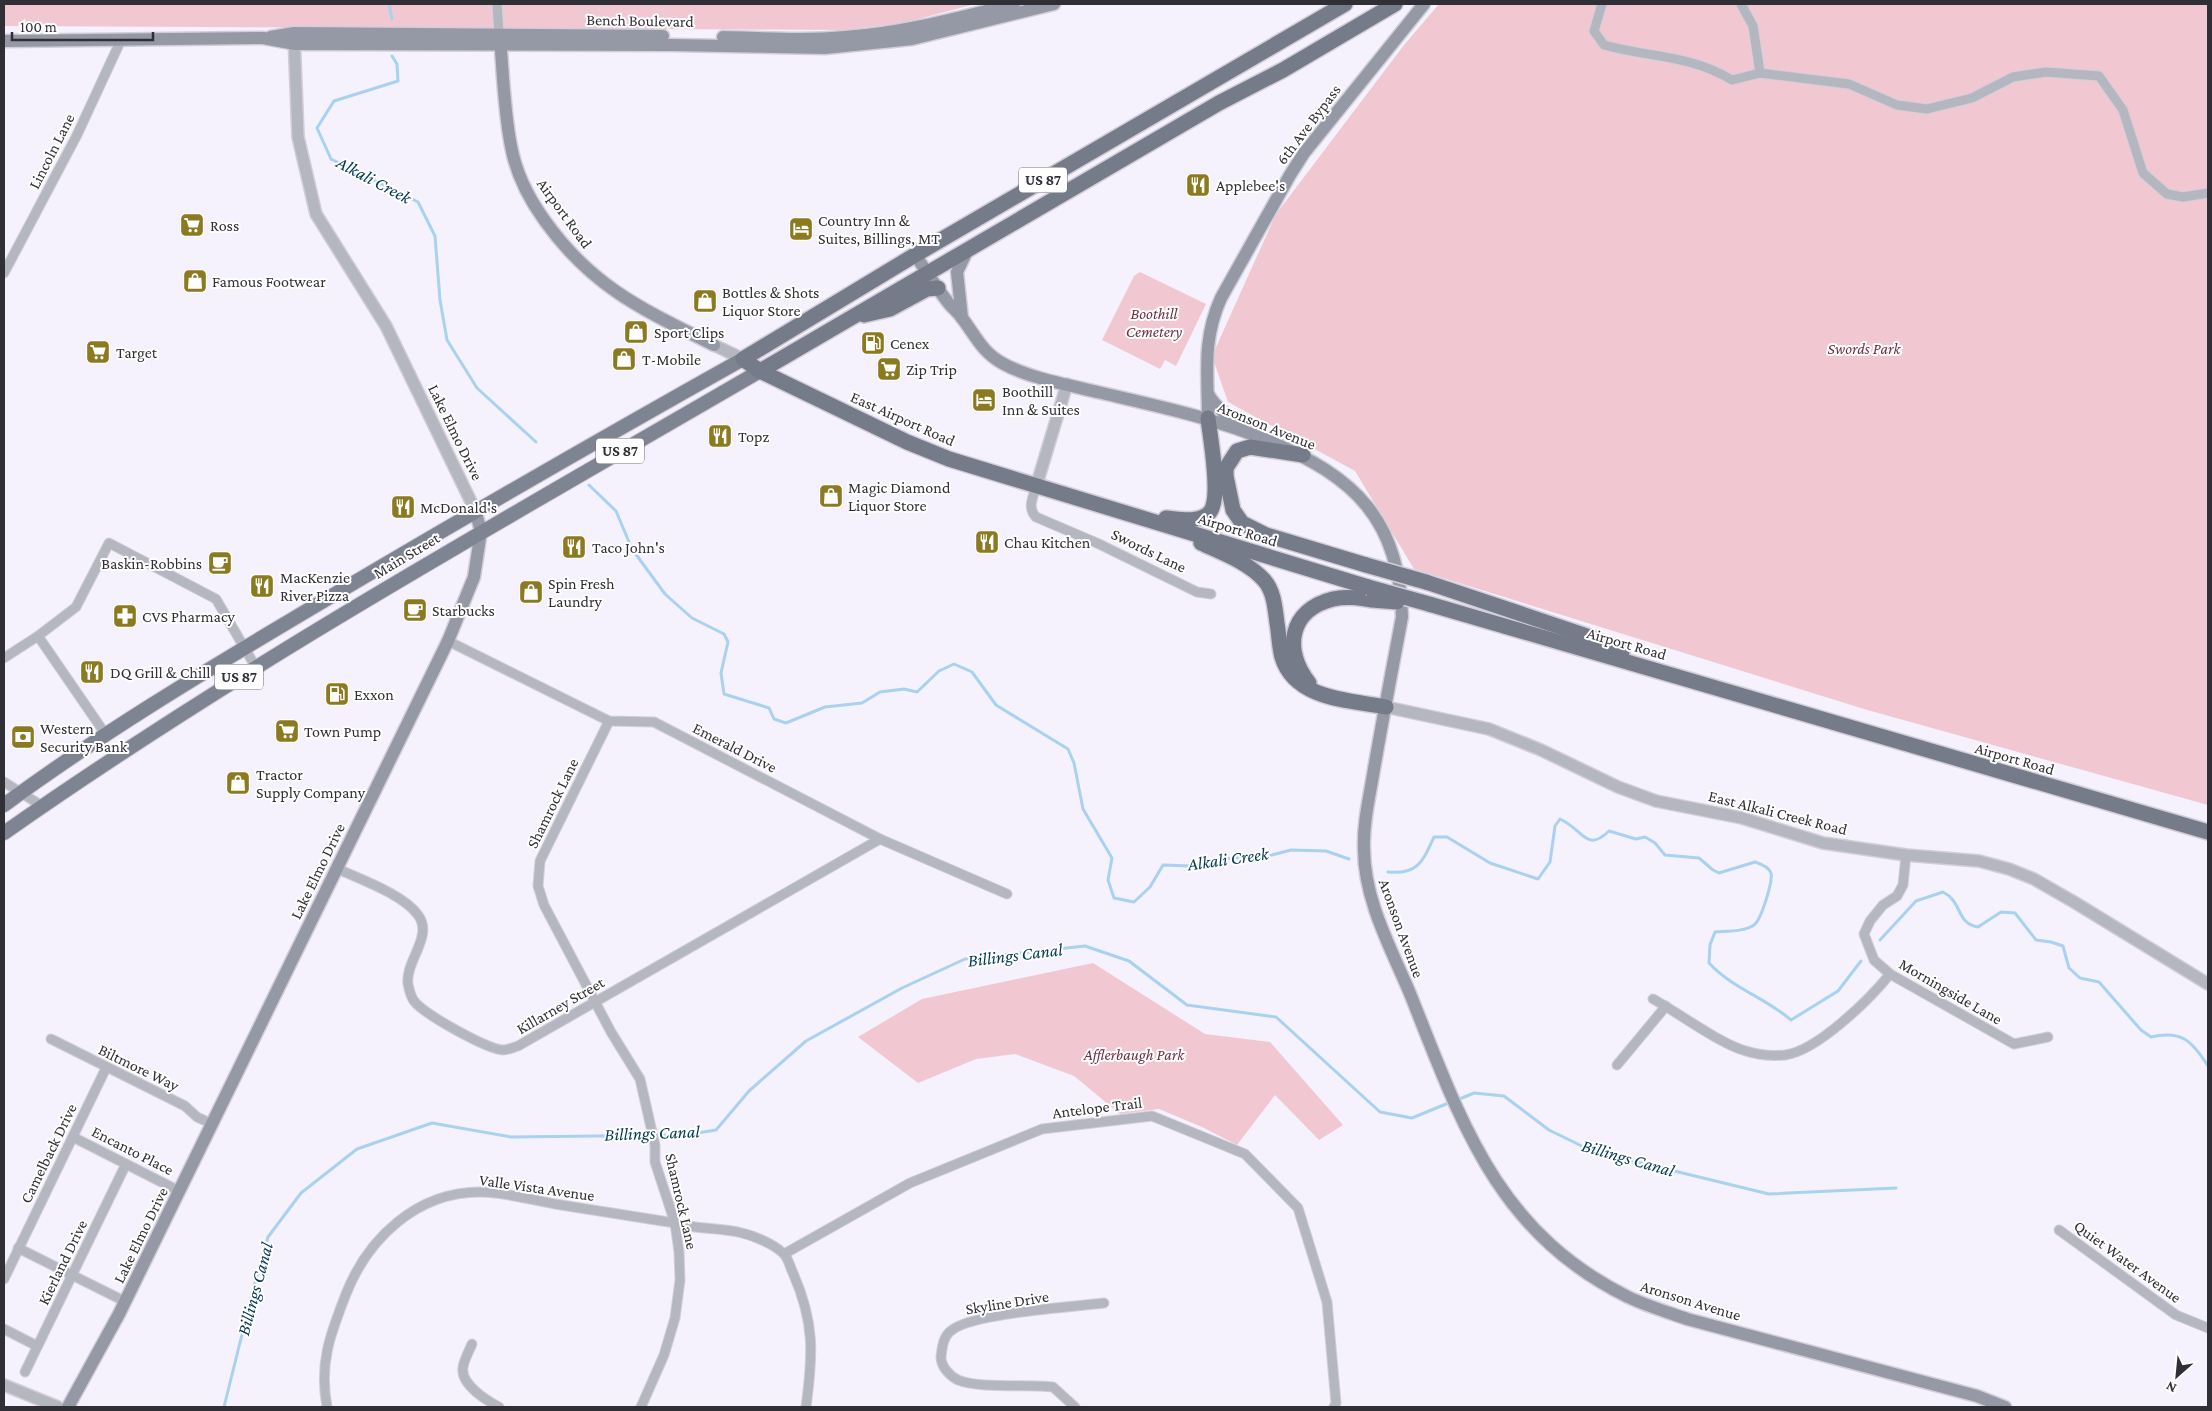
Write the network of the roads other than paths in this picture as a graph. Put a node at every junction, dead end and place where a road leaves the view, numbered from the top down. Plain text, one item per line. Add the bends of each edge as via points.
1 (497, 4) edge
2 (1014, 4) edge
3 (1054, 4) edge
4 (1345, 4) edge
5 (1382, 4) edge
6 (1395, 4) edge
7 (1424, 4) edge
8 (1602, 4) edge
9 (1741, 4) edge
10 (1367, 21) junction
11 (294, 38) junction
12 (120, 40) junction
13 (500, 40) junction
14 (4, 41) edge
15 (1760, 73) junction
16 (2208, 193) edge
17 (968, 249) junction
18 (915, 254) junction
19 (928, 272) junction
20 (4, 273) edge
21 (938, 288) junction
22 (853, 317) junction
23 (962, 318) junction
24 (714, 345) joint
25 (743, 360) junction
26 (760, 371) junction
27 (1068, 384) junction
28 (1208, 394) junction
29 (1208, 418) junction
30 (1303, 456) junction
31 (1036, 487) junction
32 (475, 510) junction
33 (1132, 515) junction
34 (1169, 526) junction
35 (481, 531) junction
36 (1370, 593) junction
37 (1211, 594) dead end
38 (38, 636) junction
39 (448, 641) junction
40 (245, 648) junction
41 (4, 658) edge
42 (255, 666) junction
43 (1671, 674) junction
44 (1321, 694) junction
45 (1386, 707) junction
46 (609, 721) junction
47 (106, 735) junction
48 (4, 782) edge
49 (22, 792) junction
50 (4, 805) edge
51 (42, 806) junction
52 (2208, 832) edge
53 (4, 833) edge
54 (880, 839) junction
55 (1906, 855) junction
56 (336, 868) junction
57 (1007, 894) dead end
58 (1890, 974) junction
59 (2208, 984) edge
60 (1653, 998) dead end
61 (596, 1001) junction
62 (1666, 1006) junction
63 (2048, 1037) dead end
64 (51, 1039) dead end
65 (1617, 1065) dead end
66 (106, 1068) junction
67 (212, 1124) junction
68 (73, 1137) junction
69 (126, 1164) junction
70 (179, 1191) junction
71 (675, 1223) junction
72 (2059, 1230) dead end
73 (18, 1248) junction
74 (784, 1254) junction
75 (73, 1276) junction
76 (4, 1279) edge
77 (126, 1302) junction
78 (1104, 1303) dead end
79 (2208, 1328) edge
80 (4, 1329) edge
81 (472, 1344) dead end
82 (37, 1346) junction
83 (25, 1372) dead end
84 (4, 1385) edge
85 (58, 1407) edge
86 (68, 1407) edge
87 (327, 1407) edge
88 (499, 1407) edge
89 (641, 1407) edge
90 (806, 1407) edge
91 (1075, 1407) edge
92 (1334, 1407) edge
93 (2005, 1407) edge

1 - 13 street, Airport Road
2 - 13 main road, Bench Boulevard via 926,26 846,37
3 - 13 main road via 912,39 846,46 807,48
4 - 18 highway, US 87
5 - 10 highway, US 87
6 - 10 highway
7 - 28 main road, 6th Ave Bypass via 1304,154 1246,252 1214,313 1206,358
8 - 15 street via 1594,31 1604,46 1634,54 1681,58 1713,69 1732,80
9 - 15 street via 1753,26
10 - 17 highway, US 87
11 - 12 main road
11 - 13 main road
11 - 32 street, Lake Elmo Drive via 298,138 316,214 386,326
12 - 14 main road
12 - 20 street, Lincoln Lane via 77,135
13 - 24 main road, Airport Road via 511,148 522,184 549,227 578,262 610,289
15 - 16 street via 1849,84 1898,105 1928,110 1972,98 2013,77 2046,72 2099,76 2123,110 2143,173 2167,194 2183,197
17 - 19 highway, US 87
17 - 23 main road, Aronson Avenue via 957,272
18 - 19 main road, Aronson Avenue
18 - 25 highway, US 87
19 - 21 main road, Aronson Avenue
19 - 22 highway, US 87
21 - 22 highway via 890,309
21 - 23 main road, Aronson Avenue
22 - 26 highway, US 87
23 - 27 main road, Aronson Avenue via 982,347 1002,363
24 - 25 street, Airport Road
25 - 26 highway, Airport Road
25 - 32 main road, Main Street / US 87
26 - 31 highway, East Airport Road via 907,442
26 - 35 main road, Main Street / US 87
27 - 29 main road, Aronson Avenue
27 - 31 street, Swords Lane
28 - 29 main road, 6th Ave Bypass
28 - 30 main road via 1226,415 1263,431
29 - 30 main road, Aronson Avenue
29 - 33 highway via 1216,486 1216,500 1209,514 1187,520
30 - 43 highway, bridge via 1250,447 1237,451 1226,468 1233,510 1242,523 1266,535 1426,582 1593,638
30 - 45 main road, Aronson Avenue via 1338,477 1356,493 1370,509 1389,544 1401,592 1402,618
31 - 33 highway, Airport Road
31 - 37 street, Swords Lane via 1031,506 1036,517 1197,592
32 - 35 main road, Lake Elmo Drive
32 - 40 main road, Main Street / US 87
33 - 34 highway, Airport Road
34 - 36 highway, Airport Road
34 - 44 highway via 1244,565 1265,581 1272,595 1282,657 1289,672 1301,685
35 - 39 main road, Lake Elmo Drive via 474,577
35 - 42 main road, Main Street / US 87
36 - 43 highway, Airport Road, bridge via 1429,604
36 - 44 highway via 1326,602 1310,609 1298,625 1293,641 1295,661 1303,676
38 - 40 street via 76,607 109,543 216,599
38 - 41 street
38 - 47 street
39 - 46 street, Emerald Drive
39 - 56 main road, Lake Elmo Drive
40 - 42 street
40 - 47 main road, Main Street / US 87
42 - 51 main road, Main Street / US 87
43 - 52 highway, Airport Road
44 - 45 highway
45 - 55 street, East Alkali Creek Road via 1489,729 1656,802 1742,818 1823,843
45 - 93 main road, Aronson Avenue via 1366,817 1364,851 1369,893 1449,1092 1488,1171 1509,1202 1566,1258 1628,1297 1687,1319 1977,1396
46 - 54 street, Emerald Drive via 654,722
46 - 61 street, Shamrock Lane via 537,873 544,905
47 - 49 main road, Main Street / US 87
48 - 49 street
49 - 50 main road, Main Street / US 87
49 - 51 street
51 - 53 main road, Main Street / US 87
54 - 57 street, Emerald Drive
54 - 61 street, Killarney Street
55 - 58 street, Morningside Lane via 1903,885 1897,896 1883,905 1870,920 1864,934 1874,960
55 - 59 street, East Alkali Creek Road via 1979,861 2034,879
56 - 61 street, Killarney Street via 395,896 419,916 423,928 421,940 408,982 413,1000 428,1015 488,1046 504,1050 518,1046
56 - 67 main road, Lake Elmo Drive
58 - 62 street via 1876,992 1838,1025 1801,1050 1785,1055 1746,1051
58 - 63 street, Morningside Lane via 2014,1044
60 - 62 street
61 - 71 street, Shamrock Lane via 640,1079 655,1144 655,1162
62 - 65 street
64 - 66 street, Biltmore Way
66 - 67 street, Biltmore Way via 185,1106
66 - 68 street, Camelback Drive
67 - 70 main road, Lake Elmo Drive
68 - 69 street, Encanto Place
68 - 73 street, Camelback Drive
69 - 70 street, Encanto Place
69 - 75 street, Kierland Drive
70 - 77 main road, Lake Elmo Drive
71 - 74 street, Valle Vista Avenue via 691,1228 742,1233 764,1241
71 - 87 street, Valle Vista Avenue via 481,1192 439,1198 419,1208 383,1235 368,1252 350,1286 330,1334 325,1356 323,1382
71 - 89 street, Shamrock Lane via 680,1280 675,1318 664,1356
72 - 79 street, Quiet Water Avenue via 2176,1315
73 - 75 street
73 - 76 street, Camelback Drive
74 - 90 street via 800,1290 811,1327 811,1370
74 - 92 street, Antelope Trail via 910,1183 1042,1129 1152,1116 1244,1154 1298,1208 1327,1302
75 - 77 street
75 - 82 street, Kierland Drive
77 - 86 main road, Lake Elmo Drive
78 - 91 street, Skyline Drive via 972,1320 950,1330 942,1345 941,1362 958,1380 1053,1387
80 - 82 street
81 - 88 street via 463,1366 463,1375 468,1383
82 - 83 street, Kierland Drive
84 - 85 street

